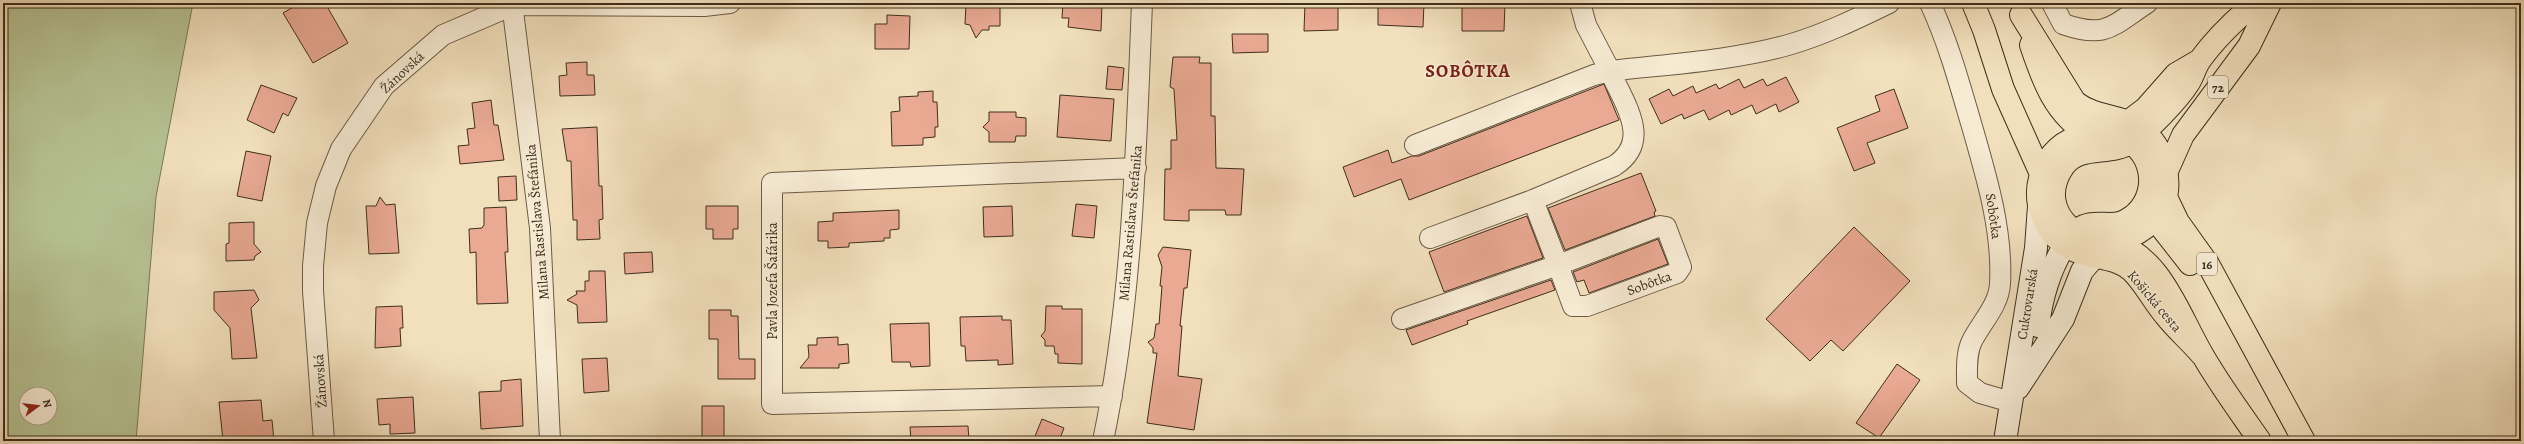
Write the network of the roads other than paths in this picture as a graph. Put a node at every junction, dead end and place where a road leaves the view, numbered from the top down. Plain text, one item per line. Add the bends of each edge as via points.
1 (730, 3) edge
2 (1142, 3) edge
3 (1580, 3) edge
4 (1889, 3) edge
5 (1930, 3) edge
6 (1973, 3) edge
7 (2052, 3) edge
8 (2147, 3) edge
9 (2255, 3) edge
10 (2270, 3) edge
11 (513, 4) edge
12 (2018, 9) edge
13 (1984, 30) junction
14 (1610, 71) junction
15 (2128, 133) junction
16 (2088, 134) junction
17 (1415, 144) dead end
18 (2051, 155) junction
19 (1136, 168) junction
20 (2167, 171) junction
21 (2050, 175) junction
22 (2157, 196) junction
23 (1532, 200) junction
24 (2039, 206) junction
25 (2156, 218) junction
26 (1430, 238) dead end
27 (2086, 244) junction
28 (1558, 265) junction
29 (1402, 319) dead end
30 (2244, 333) junction
31 (1112, 396) junction
32 (2010, 402) junction
33 (324, 441) edge
34 (550, 441) edge
35 (1103, 441) edge
36 (2005, 441) edge
37 (2260, 441) edge
38 (2304, 441) edge

1 - 11 street, Žánovská via 704,6
2 - 19 street, Milana Rastislava Štefánika
3 - 14 street via 1586,24
4 - 14 street via 1836,28 1788,45 1737,57
5 - 32 street, Sobôtka via 1947,41 1983,165 1998,239 2000,285 1994,304 1972,342 1967,363 1967,383 1980,393
6 - 13 main road
7 - 8 street via 2063,24 2095,32 2111,26
9 - 15 main road, 72 via 2200,60 2188,84
10 - 20 main road, 72 via 2249,46 2183,135
11 - 33 street, Žánovská via 443,35 411,62 384,86 362,116 336,161 317,223 312,266
11 - 34 street, Milana Rastislava Štefánika via 540,228
12 - 15 main road via 2075,102 2088,112
12 - 16 main road via 2041,76 2057,107 2077,128
13 - 18 main road via 2016,84
13 - 21 main road via 2003,89
14 - 17 street
14 - 23 street via 1635,131 1632,150 1614,166
15 - 16 main road
15 - 20 main road, 16 via 2156,144
15 - 21 main road via 2119,149 2080,154
15 - 22 main road, 16 via 2142,151
16 - 18 main road via 2071,139
18 - 21 main road
19 - 31 street, Milana Rastislava Štefánika
19 - 31 street, Pavla Jozefa Šafárika via 772,183 772,404
20 - 22 main road, 16
21 - 24 main road via 2038,191
21 - 27 main road via 2058,213
22 - 25 main road, 16
22 - 27 main road via 2131,218 2108,225 2089,224
22 - 30 main road, 16 via 2208,264
23 - 26 street
23 - 28 street, Sobôtka
24 - 27 main road via 2044,221 2053,234
24 - 32 main road, Cukrovarská via 2036,248
25 - 27 main road via 2138,233 2126,238
25 - 30 main road, 16
27 - 32 main road, Cukrovarská via 2072,258 2032,363
27 - 37 main road, Košická cesta via 2132,271 2165,315 2202,355
28 - 28 street, Sobôtka via 1660,226 1666,227 1681,267 1677,273 1594,304 1573,306
28 - 29 street, Sobôtka
30 - 38 main road, 16
31 - 35 street, Milana Rastislava Štefánika
32 - 36 main road, Cukrovarská

